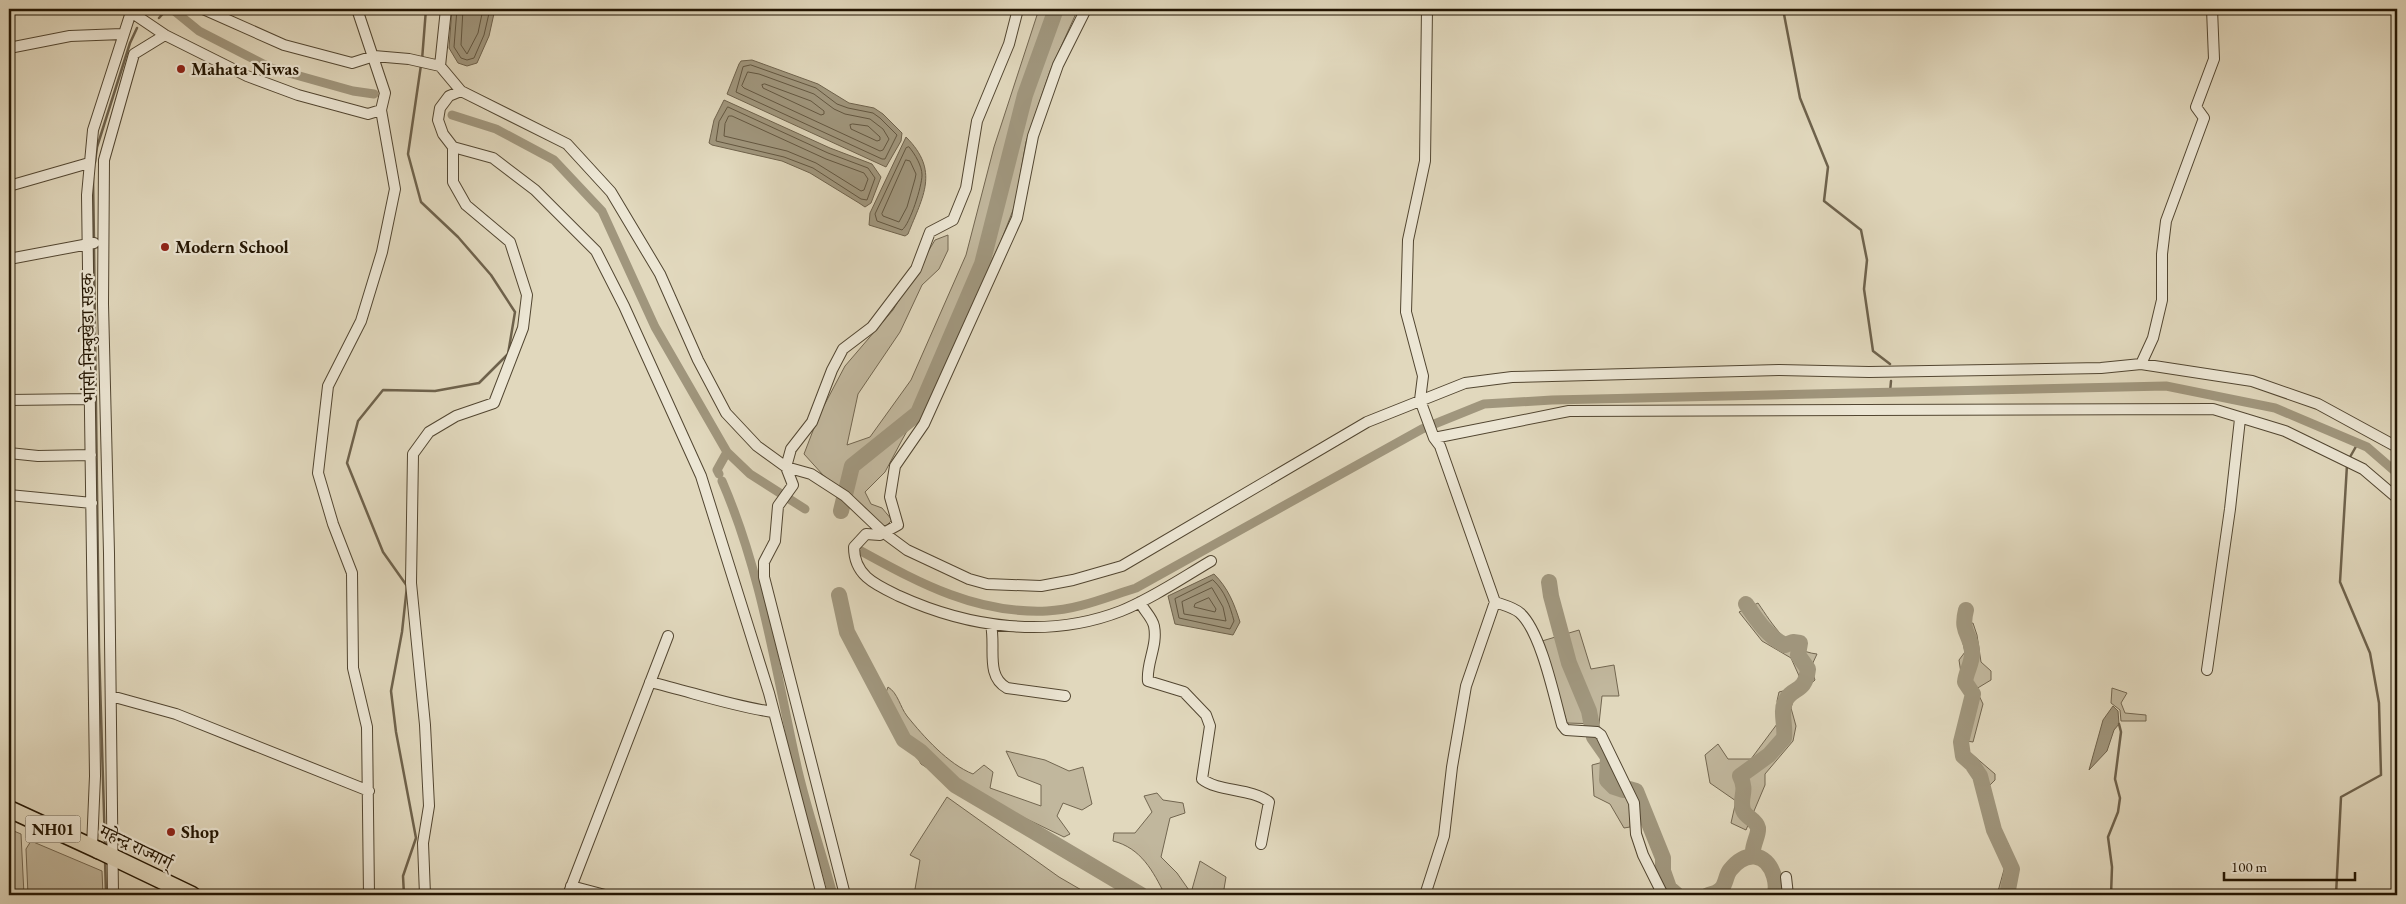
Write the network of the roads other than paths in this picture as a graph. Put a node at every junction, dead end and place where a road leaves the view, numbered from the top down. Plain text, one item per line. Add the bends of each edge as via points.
1 (203, 9) edge
2 (357, 9) edge
3 (446, 9) edge
4 (1018, 9) edge
5 (1086, 9) edge
6 (1427, 9) edge
7 (2212, 9) edge
8 (122, 34) junction
9 (165, 35) junction
10 (9, 48) edge
11 (374, 56) junction
12 (440, 66) junction
13 (461, 91) junction
14 (381, 110) junction
15 (453, 147) junction
16 (89, 163) junction
17 (9, 186) edge
18 (89, 243) junction
19 (103, 243) junction
20 (9, 258) edge
21 (2141, 364) junction
22 (91, 399) junction
23 (9, 400) edge
24 (1422, 404) junction
25 (2240, 419) junction
26 (1434, 438) junction
27 (2397, 447) edge
28 (9, 453) edge
29 (92, 455) junction
30 (786, 467) junction
31 (9, 495) edge
32 (2397, 498) edge
33 (92, 503) junction
34 (884, 533) junction
35 (1211, 561) dead end
36 (1140, 602) junction
37 (1495, 602) junction
38 (991, 624) junction
39 (668, 636) dead end
40 (2207, 670) dead end
41 (650, 682) junction
42 (111, 696) junction
43 (1065, 696) dead end
44 (773, 712) junction
45 (369, 790) junction
46 (9, 809) edge
47 (1260, 844) dead end
48 (103, 853) junction
49 (1786, 877) dead end
50 (570, 891) edge
51 (113, 895) edge
52 (192, 895) edge
53 (369, 895) edge
54 (425, 895) edge
55 (605, 895) edge
56 (822, 895) edge
57 (845, 895) edge
58 (1425, 895) edge
59 (1663, 895) edge
60 (1788, 895) edge

1 - 11 street via 292,47 352,63
2 - 11 street
3 - 12 street
4 - 30 street via 1008,44 977,121 966,188 953,220 930,232 916,269 872,328 844,349 832,370 812,422 791,449
5 - 34 street via 1058,65 1033,136 1017,218 924,424 894,466 890,497 898,525
6 - 24 street via 1425,161 1408,240 1406,276 1406,312 1423,376
7 - 21 street via 2214,59 2196,107 2204,118 2166,221 2162,300 2154,338
8 - 9 street via 131,12
8 - 10 street via 70,36
8 - 16 street via 93,130
9 - 14 street via 247,76 298,95 368,114
9 - 19 street, भांसी-निम्बुखेडा सडक via 134,54 104,160
11 - 12 street
11 - 14 street via 385,93
12 - 13 street
13 - 15 street via 449,96 440,108 438,120
13 - 30 street via 567,144 611,192 660,274 698,360 726,413 756,446
14 - 45 street via 395,189 382,252 361,321 328,386 318,473 352,573 353,668 367,727
15 - 44 street via 492,158 535,190 596,251 701,476
15 - 54 street via 453,182 466,206 510,242 527,294 523,328 494,402 456,416 429,432 414,454 411,583 425,725 429,806 423,844
16 - 17 street
16 - 18 street
18 - 19 street
18 - 20 street
18 - 22 street
19 - 42 street, भांसी-निम्बुखेडा सडक
21 - 24 street via 2092,368 1870,372 1779,370 1512,377 1465,383
21 - 27 street via 2252,381 2318,404
22 - 23 street
22 - 29 street
24 - 26 street
24 - 34 street via 1367,422 1122,566 1073,580 1042,586 987,584 907,550
25 - 26 street via 2213,409 1569,411
25 - 32 street via 2285,431 2363,469
25 - 40 street
26 - 37 street via 1440,446
28 - 29 street
29 - 33 street
30 - 34 street via 811,474 845,496
30 - 57 street via 793,485 781,502 774,529 775,541 764,562 764,577
31 - 33 street
33 - 48 street via 95,776
34 - 38 street via 866,534 854,547 854,561 868,579 940,612
35 - 36 street
36 - 38 street via 1078,622 1036,628
36 - 47 street via 1151,618 1154,631 1155,646 1148,681 1184,692 1206,715 1210,726 1202,778 1269,802
37 - 58 street via 1466,686 1444,836
37 - 59 street via 1518,611 1527,621 1537,640 1562,725 1572,732 1601,735 1634,803 1636,834
38 - 43 street via 993,671 999,683 1007,688
39 - 41 street
41 - 44 street via 736,706
41 - 50 street
42 - 45 street via 176,714
42 - 48 street, भांसी-निम्बुखेडा सडक
44 - 56 street
45 - 53 street
46 - 48 main road, महेन्द्र राज्मार्ग् / NH01
48 - 51 street, भांसी-निम्बुखेडा सडक
48 - 52 main road, महेन्द्र राज्मार्ग् / NH01
49 - 60 street
50 - 55 street

